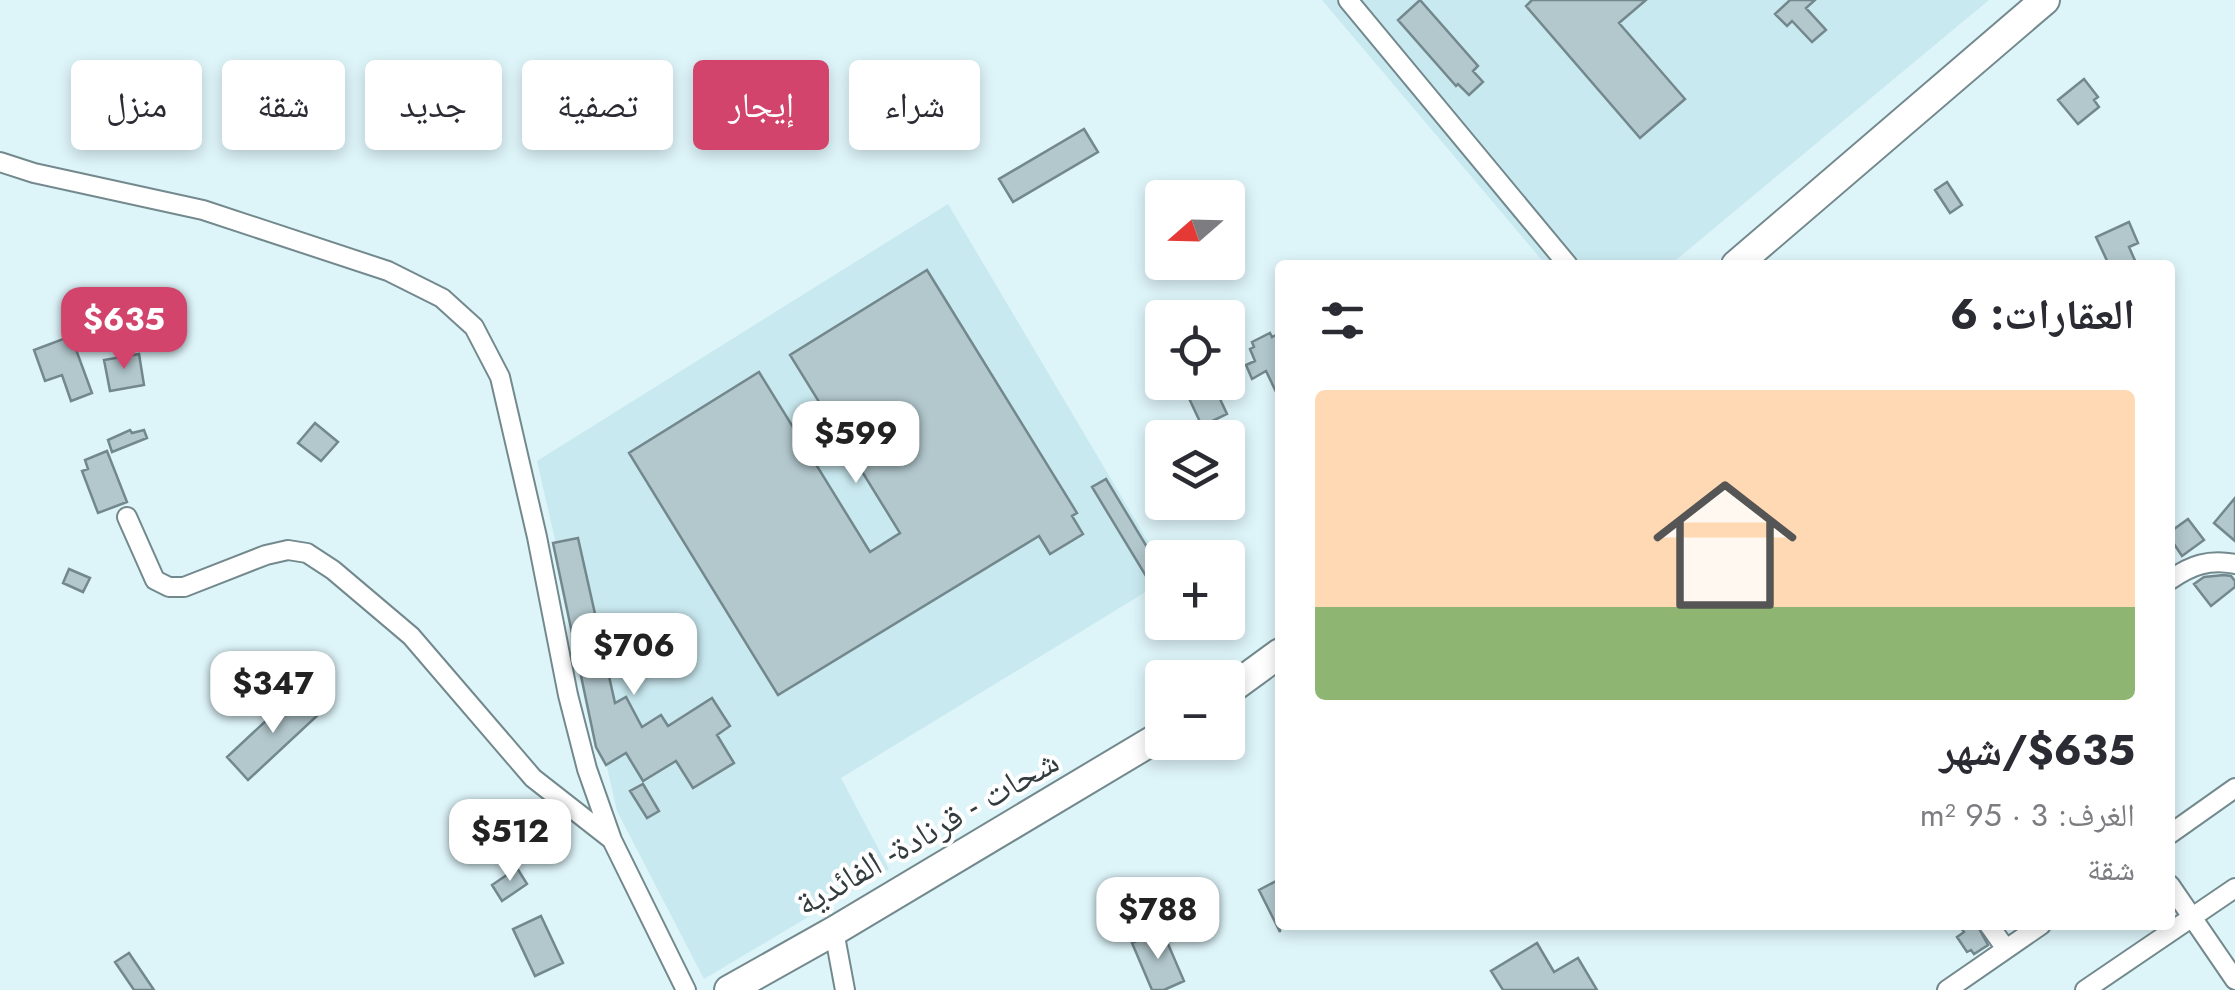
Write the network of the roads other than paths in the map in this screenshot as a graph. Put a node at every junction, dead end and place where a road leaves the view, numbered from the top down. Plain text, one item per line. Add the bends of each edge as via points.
1 (1348, 0) edge
2 (2044, 0) edge
3 (0, 162) edge
4 (1564, 260) edge
5 (1742, 260) edge
6 (127, 517) dead end
7 (2235, 564) edge
8 (2175, 577) edge
9 (1275, 656) edge
10 (1245, 678) edge
11 (1145, 745) edge
12 (2235, 788) edge
13 (2175, 830) edge
14 (612, 840) junction
15 (2235, 888) edge
16 (2175, 893) edge
17 (2192, 917) junction
18 (2175, 929) edge
19 (1992, 930) edge
20 (2033, 930) edge
21 (2173, 930) edge
22 (834, 931) junction
23 (2006, 950) junction
24 (2235, 980) edge
25 (686, 990) edge
26 (729, 990) edge
27 (845, 990) edge
28 (1947, 990) edge
29 (2085, 990) edge

1 - 4 street
2 - 5 main road
3 - 14 street via 203,210 388,271 442,298 474,328 500,377 568,695
6 - 14 street via 155,580 169,587 288,550 333,570 411,636 533,778
7 - 8 street via 2217,561
9 - 10 main road
11 - 22 main road, شحات - قرنادة- الفائدية
12 - 13 street
14 - 25 street
15 - 17 street
16 - 17 street
17 - 18 street
17 - 24 street
19 - 23 street
20 - 23 street
21 - 29 street
22 - 26 main road, شحات - قرنادة- الفائدية
22 - 27 street
23 - 28 street

